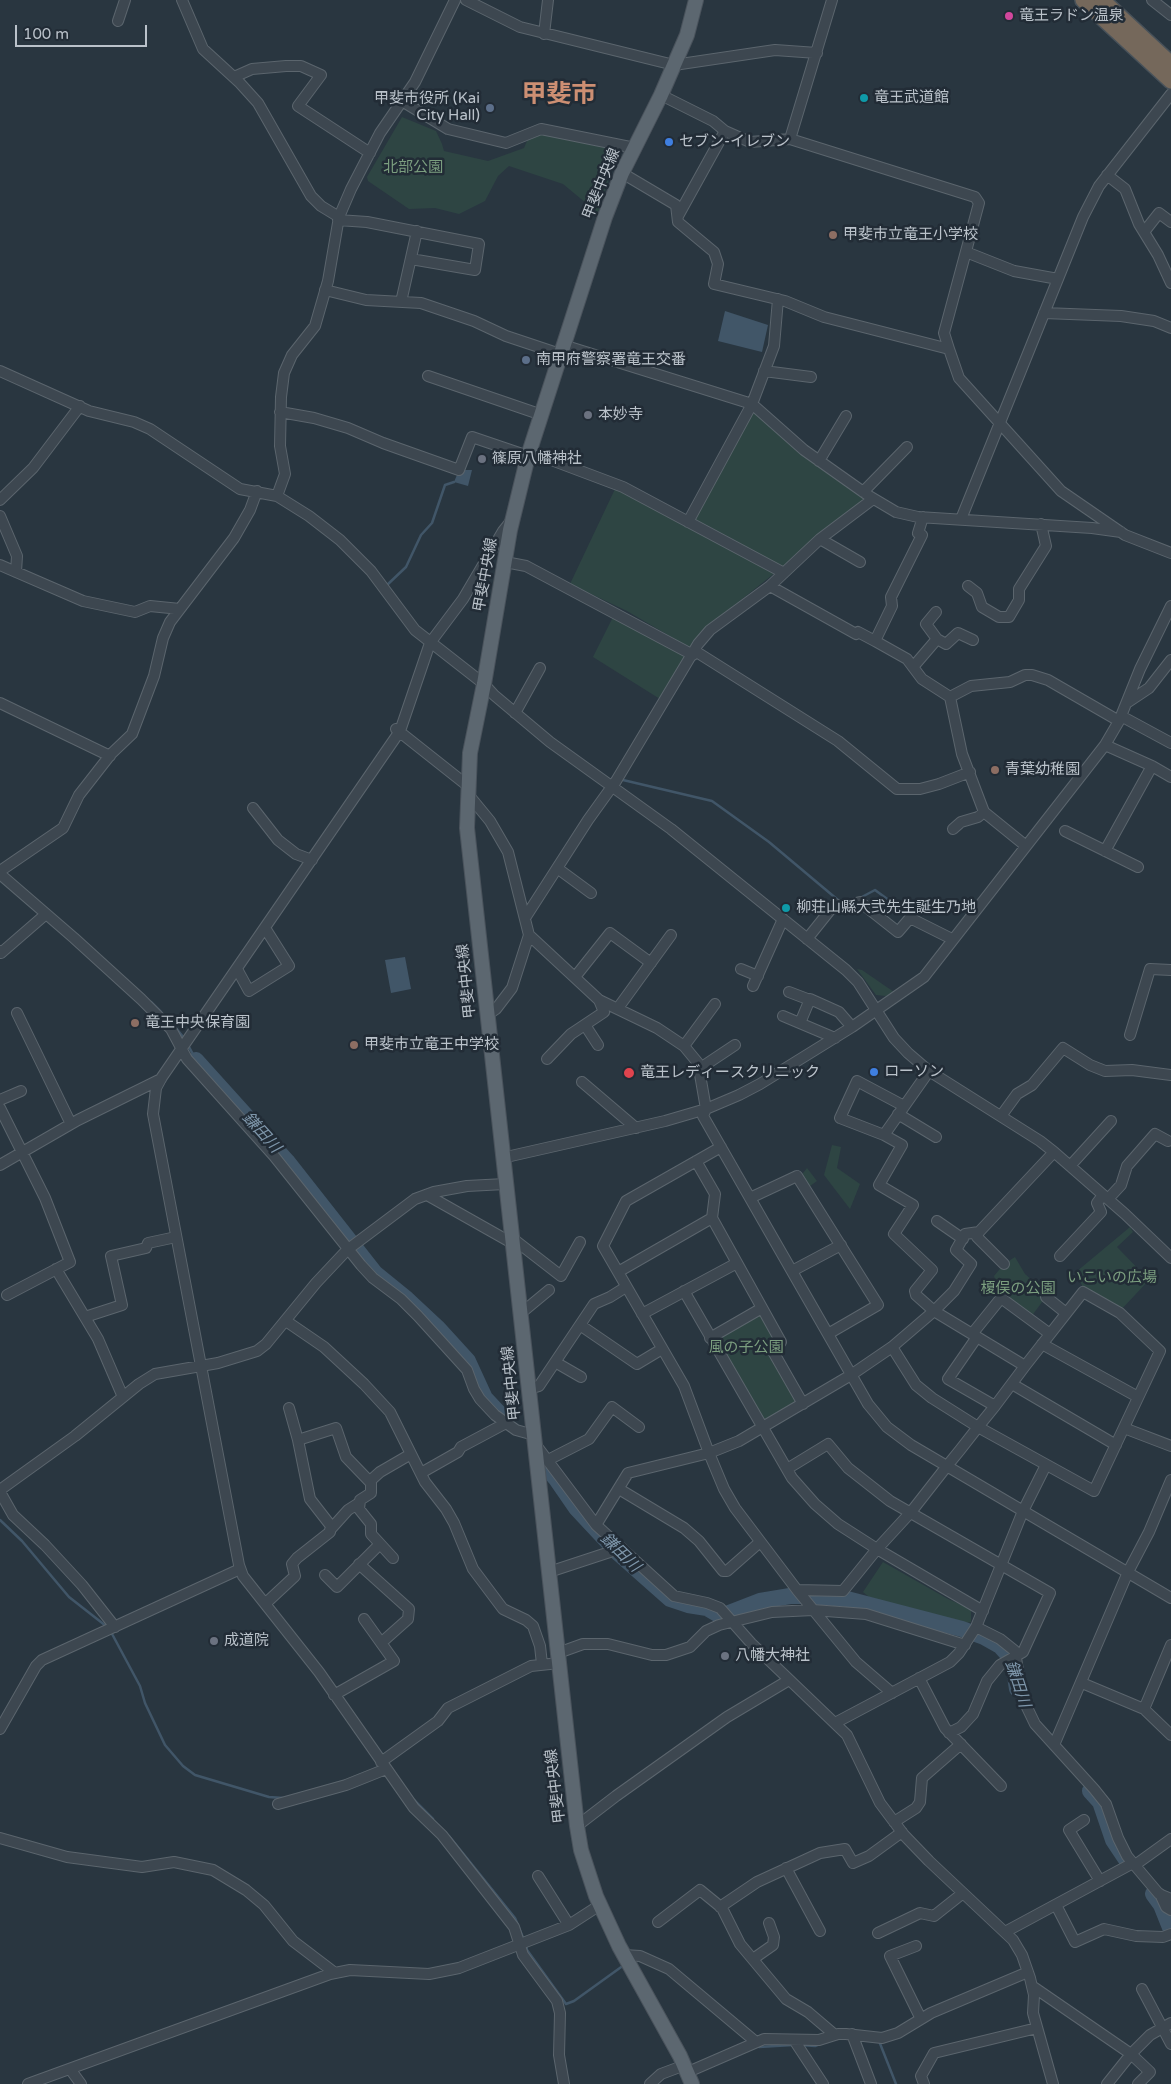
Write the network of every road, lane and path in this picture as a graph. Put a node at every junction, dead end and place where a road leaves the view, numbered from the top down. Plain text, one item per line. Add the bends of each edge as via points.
1 (125, 0) edge
2 (182, 0) edge
3 (455, 0) edge
4 (466, 0) edge
5 (548, 0) edge
6 (696, 0) edge
7 (832, 0) edge
8 (1083, 0) edge
9 (1102, 0) edge
10 (1152, 0) edge
11 (1171, 15) edge
12 (118, 21) dead end
13 (544, 34) junction
14 (817, 53) junction
15 (674, 64) junction
16 (1171, 64) edge
17 (234, 76) junction
18 (1171, 81) edge
19 (661, 94) junction
20 (1171, 94) edge
21 (402, 101) junction
22 (724, 131) junction
23 (790, 139) junction
24 (635, 148) junction
25 (370, 153) junction
26 (622, 172) junction
27 (1107, 176) junction
28 (678, 216) junction
29 (339, 218) junction
30 (1171, 222) edge
31 (417, 231) junction
32 (1144, 232) junction
33 (966, 252) junction
34 (411, 259) junction
35 (1058, 279) junction
36 (1171, 283) edge
37 (325, 290) junction
38 (778, 299) junction
39 (401, 302) junction
40 (1044, 313) junction
41 (1171, 328) edge
42 (949, 349) junction
43 (561, 350) junction
44 (0, 371) edge
45 (764, 371) junction
46 (428, 376) dead end
47 (811, 377) dead end
48 (752, 404) junction
49 (80, 406) junction
50 (280, 412) junction
51 (542, 415) junction
52 (846, 416) dead end
53 (1000, 424) junction
54 (907, 448) dead end
55 (529, 454) junction
56 (819, 461) junction
57 (257, 491) junction
58 (862, 492) junction
59 (277, 496) junction
60 (873, 498) junction
61 (0, 500) edge
62 (0, 516) edge
63 (923, 517) junction
64 (513, 519) junction
65 (961, 519) junction
66 (688, 522) junction
67 (1040, 524) junction
68 (1121, 532) junction
69 (820, 539) junction
70 (1171, 553) edge
71 (505, 562) junction
72 (860, 562) dead end
73 (0, 565) edge
74 (16, 572) junction
75 (784, 573) junction
76 (770, 586) junction
77 (968, 586) dead end
78 (180, 610) junction
79 (1170, 611) edge
80 (936, 612) dead end
81 (937, 640) junction
82 (973, 640) dead end
83 (875, 641) junction
84 (430, 642) junction
85 (694, 653) junction
86 (1171, 660) edge
87 (913, 667) junction
88 (540, 668) dead end
89 (484, 684) junction
90 (950, 698) junction
91 (1128, 702) junction
92 (0, 703) edge
93 (515, 713) junction
94 (1120, 718) junction
95 (397, 730) junction
96 (1171, 743) edge
97 (1105, 745) junction
98 (110, 756) junction
99 (1152, 766) junction
100 (970, 772) junction
101 (1171, 777) edge
102 (611, 786) junction
103 (468, 790) junction
104 (253, 808) dead end
105 (984, 812) junction
106 (953, 829) dead end
107 (1065, 831) dead end
108 (1026, 846) junction
109 (1105, 851) junction
110 (312, 860) junction
111 (1138, 867) dead end
112 (557, 868) junction
113 (0, 872) edge
114 (591, 893) dead end
115 (46, 914) junction
116 (525, 918) junction
117 (784, 919) junction
118 (265, 928) junction
119 (530, 935) junction
120 (671, 935) dead end
121 (807, 938) junction
122 (952, 939) junction
123 (0, 951) edge
124 (651, 963) junction
125 (237, 968) junction
126 (741, 969) dead end
127 (1171, 970) edge
128 (575, 977) junction
129 (789, 992) dead end
130 (600, 1000) junction
131 (810, 1000) junction
132 (715, 1004) dead end
133 (618, 1008) junction
134 (877, 1010) junction
135 (17, 1013) dead end
136 (487, 1015) junction
137 (783, 1016) dead end
138 (800, 1023) junction
139 (584, 1025) junction
140 (852, 1027) junction
141 (1130, 1035) dead end
142 (835, 1038) junction
143 (598, 1045) dead end
144 (735, 1045) dead end
145 (684, 1046) junction
146 (182, 1048) junction
147 (547, 1059) dead end
148 (699, 1069) junction
149 (929, 1071) junction
150 (1171, 1075) edge
151 (161, 1079) junction
152 (582, 1082) dead end
153 (21, 1091) dead end
154 (0, 1100) edge
155 (0, 1108) edge
156 (706, 1109) junction
157 (901, 1110) junction
158 (1001, 1116) junction
159 (1110, 1121) dead end
160 (71, 1124) junction
161 (636, 1128) junction
162 (884, 1135) junction
163 (936, 1137) dead end
164 (1168, 1141) dead end
165 (721, 1147) junction
166 (1054, 1152) junction
167 (21, 1153) junction
168 (502, 1158) junction
169 (696, 1161) junction
170 (0, 1165) edge
171 (1070, 1166) junction
172 (505, 1184) junction
173 (428, 1194) junction
174 (1105, 1197) junction
175 (750, 1198) junction
176 (712, 1218) junction
177 (937, 1221) dead end
178 (978, 1232) junction
179 (176, 1237) junction
180 (963, 1239) junction
181 (512, 1240) junction
182 (580, 1242) dead end
183 (841, 1245) junction
184 (349, 1248) junction
185 (1060, 1256) dead end
186 (1171, 1258) edge
187 (737, 1263) junction
188 (1004, 1264) dead end
189 (56, 1269) junction
190 (792, 1271) junction
191 (618, 1272) junction
192 (626, 1287) junction
193 (549, 1290) dead end
194 (684, 1291) junction
195 (7, 1295) dead end
196 (1046, 1297) dead end
197 (762, 1308) junction
198 (934, 1311) junction
199 (1066, 1313) junction
200 (520, 1314) junction
201 (642, 1314) junction
202 (85, 1317) junction
203 (286, 1321) junction
204 (580, 1325) junction
205 (828, 1334) junction
206 (1050, 1334) junction
207 (975, 1335) junction
208 (710, 1338) junction
209 (1042, 1344) junction
210 (892, 1347) junction
211 (662, 1349) junction
212 (555, 1362) junction
213 (200, 1366) junction
214 (1026, 1366) junction
215 (851, 1375) junction
216 (581, 1377) dead end
217 (1012, 1384) junction
218 (529, 1389) junction
219 (123, 1397) junction
220 (1138, 1397) junction
221 (803, 1404) junction
222 (994, 1406) junction
223 (288, 1408) dead end
224 (506, 1423) junction
225 (639, 1426) dead end
226 (978, 1427) junction
227 (762, 1428) junction
228 (1124, 1428) junction
229 (298, 1440) junction
230 (535, 1440) junction
231 (1116, 1445) junction
232 (1171, 1446) edge
233 (708, 1453) junction
234 (411, 1454) junction
235 (548, 1460) junction
236 (1046, 1465) junction
237 (947, 1466) junction
238 (787, 1469) junction
239 (420, 1473) junction
240 (1171, 1480) edge
241 (370, 1481) junction
242 (619, 1490) junction
243 (0, 1491) edge
244 (359, 1503) junction
245 (1023, 1511) junction
246 (911, 1512) junction
247 (596, 1526) junction
248 (330, 1530) junction
249 (760, 1542) junction
250 (380, 1544) junction
251 (622, 1548) junction
252 (877, 1549) junction
253 (392, 1558) dead end
254 (360, 1564) junction
255 (1002, 1564) junction
256 (240, 1568) junction
257 (549, 1572) junction
258 (1128, 1572) junction
259 (325, 1575) dead end
260 (797, 1590) junction
261 (1171, 1598) edge
262 (266, 1603) junction
263 (813, 1610) junction
264 (983, 1611) junction
265 (364, 1620) dead end
266 (731, 1622) junction
267 (115, 1627) junction
268 (976, 1627) junction
269 (381, 1644) junction
270 (965, 1645) junction
271 (1171, 1646) edge
272 (1015, 1656) junction
273 (558, 1658) junction
274 (542, 1664) junction
275 (919, 1678) junction
276 (789, 1680) junction
277 (1082, 1683) junction
278 (892, 1692) junction
279 (334, 1695) junction
280 (1144, 1709) junction
281 (835, 1723) junction
282 (0, 1729) edge
283 (949, 1733) junction
284 (1171, 1735) edge
285 (961, 1744) junction
286 (1054, 1745) junction
287 (384, 1766) junction
288 (1001, 1786) dead end
289 (278, 1804) dead end
290 (1084, 1820) dead end
291 (894, 1822) junction
292 (577, 1826) junction
293 (902, 1832) junction
294 (0, 1838) edge
295 (1171, 1839) edge
296 (1134, 1864) junction
297 (786, 1868) junction
298 (538, 1876) dead end
299 (1100, 1881) junction
300 (963, 1893) junction
301 (1159, 1894) junction
302 (1171, 1899) edge
303 (600, 1905) junction
304 (1056, 1905) junction
305 (720, 1907) junction
306 (1171, 1910) edge
307 (658, 1922) dead end
308 (769, 1924) dead end
309 (568, 1925) junction
310 (820, 1931) dead end
311 (1005, 1932) junction
312 (878, 1933) dead end
313 (1171, 1934) edge
314 (519, 1943) junction
315 (916, 1946) dead end
316 (624, 1955) junction
317 (753, 1959) junction
318 (1028, 1972) junction
319 (335, 1973) junction
320 (1032, 1986) junction
321 (1142, 1989) dead end
322 (921, 2019) junction
323 (1167, 2026) edge
324 (1037, 2028) junction
325 (852, 2034) junction
326 (835, 2035) junction
327 (794, 2040) junction
328 (756, 2042) junction
329 (1171, 2044) edge
330 (1131, 2054) junction
331 (70, 2069) junction
332 (688, 2074) edge
333 (28, 2084) edge
334 (81, 2084) edge
335 (564, 2084) edge
336 (650, 2084) edge
337 (823, 2084) edge
338 (870, 2084) edge
339 (924, 2084) edge
340 (1053, 2084) edge
341 (1107, 2084) edge
342 (1138, 2084) edge

1 - 12 street
2 - 17 street via 203,49
3 - 21 street
4 - 13 street via 520,27
5 - 13 street
6 - 15 main road, 甲斐中央線 via 687,35
7 - 14 street
8 - 18 highway
9 - 16 highway
10 - 11 street
13 - 15 street
14 - 15 street via 776,50
14 - 23 street
15 - 19 main road, 甲斐中央線
17 - 25 street via 252,69 286,66 301,66 321,75 298,106
17 - 29 street via 258,103 311,196
19 - 22 street via 713,121
19 - 24 main road, 甲斐中央線
20 - 27 street
21 - 24 street via 448,129 506,143 541,129
21 - 25 street
22 - 23 street via 750,142
22 - 28 street
23 - 33 street via 975,197 979,202
24 - 26 main road, 甲斐中央線
25 - 29 street
26 - 28 street via 676,206
26 - 43 main road, 甲斐中央線
27 - 32 street via 1125,189
27 - 35 street via 1083,217
28 - 38 street via 678,222 714,252 718,264 714,284
29 - 31 street
29 - 37 street
30 - 32 street via 1159,213
31 - 34 street
31 - 34 street via 479,244 475,270
32 - 36 street
33 - 35 street via 1014,271
33 - 42 street via 944,333
34 - 39 street
35 - 40 street
37 - 39 street via 366,300
37 - 50 street via 315,326 292,355 284,373
38 - 42 street via 824,317
38 - 45 street via 774,346
39 - 43 street via 420,303 474,321 506,336
40 - 41 street via 1121,316 1154,320
40 - 53 street
42 - 53 street via 959,378
43 - 48 street
43 - 51 main road, 甲斐中央線
44 - 49 street
45 - 47 street
45 - 48 street
46 - 51 street
48 - 56 street
48 - 66 street
49 - 57 street via 150,429 240,489
49 - 61 street via 33,468
50 - 55 street via 348,428 458,470 472,437
50 - 59 street via 284,474
51 - 55 main road, 甲斐中央線
52 - 56 street
53 - 65 street
53 - 68 street via 1061,491
54 - 58 street
55 - 64 main road, 甲斐中央線
55 - 66 street via 622,487
56 - 58 street
57 - 59 street
57 - 78 street via 234,538
58 - 60 street
59 - 84 street via 340,540 371,570 415,630
60 - 63 street via 896,512
60 - 69 street
62 - 74 street via 17,556
63 - 65 street
63 - 83 street via 918,533 922,535
64 - 71 main road, 甲斐中央線
64 - 84 street via 463,599
65 - 67 street
66 - 75 street
67 - 68 street
67 - 77 street via 1046,546 1019,589 1019,600 1008,617 999,617 982,606 977,593
68 - 70 street
69 - 72 street
69 - 75 street
71 - 85 street via 526,566
71 - 89 main road, 甲斐中央線
73 - 74 street
74 - 78 street via 82,601 135,612 150,606
75 - 76 street
76 - 83 street
76 - 85 street via 710,630
78 - 98 street via 163,638 154,676 132,734
79 - 91 street via 1140,669
80 - 81 street via 926,624
81 - 82 street via 946,644 958,633
81 - 87 street
83 - 87 street via 907,659
84 - 89 street
84 - 95 street
85 - 100 street via 838,741 897,789 920,789
85 - 102 street
86 - 91 street via 1150,688
87 - 90 street via 922,679
88 - 93 street
89 - 93 street
89 - 103 main road, 甲斐中央線 via 470,753
90 - 94 street via 971,686 1010,682 1026,675 1048,680
90 - 100 street via 962,754
91 - 94 street
92 - 98 street
93 - 102 street
94 - 96 street
94 - 97 street
95 - 103 street
95 - 110 street
97 - 99 street
97 - 108 street
98 - 113 street via 76,801 63,828
99 - 101 street
99 - 109 street
100 - 105 street
102 - 112 street
102 - 117 street
103 - 116 street via 508,852
103 - 136 main road, 甲斐中央線 via 467,828
104 - 110 street via 278,840 296,854
105 - 106 street
105 - 108 street
107 - 109 street
108 - 122 street
109 - 111 street
110 - 118 street
112 - 114 street
112 - 116 street
113 - 115 street
115 - 123 street
115 - 146 street via 141,999 171,1029
116 - 119 street
117 - 121 street
117 - 126 street via 755,981
118 - 125 street
118 - 125 street via 290,966 249,991
119 - 128 street
119 - 136 street via 512,988 496,1009
120 - 124 street
121 - 122 street via 835,904 840,907 860,902 898,932 910,918
121 - 134 street via 853,977
122 - 134 street via 924,977
124 - 128 street via 610,933
124 - 133 street
125 - 146 street
127 - 141 street via 1150,969
128 - 130 street
129 - 131 street
130 - 133 street
130 - 139 street via 604,1012
131 - 138 street
131 - 140 street via 839,1012
132 - 145 street
133 - 145 street
134 - 140 street
134 - 149 street via 894,1038
135 - 160 street
136 - 168 main road, 甲斐中央線
137 - 138 street
138 - 142 street
139 - 143 street
139 - 147 street
140 - 142 street
142 - 156 street via 758,1086
144 - 148 street
145 - 148 street
146 - 151 street
146 - 184 street via 187,1059 274,1156
148 - 156 street
149 - 157 street
149 - 158 street
150 - 158 street via 1132,1070 1105,1071 1063,1048 1032,1085 1017,1094
151 - 160 street
151 - 179 street via 156,1088 153,1114
152 - 161 street
153 - 154 street
155 - 167 street
156 - 161 street
156 - 165 street via 703,1116
157 - 162 street
157 - 162 street via 857,1080 840,1118
157 - 163 street
158 - 166 street
159 - 171 street
160 - 167 street
161 - 168 street
162 - 198 street via 902,1145 879,1185 913,1205 894,1234 932,1270 915,1291
164 - 174 street via 1155,1134 1127,1166 1121,1185
165 - 169 street
165 - 175 street
166 - 171 street
166 - 178 street
167 - 170 street
167 - 189 street via 45,1198 70,1262
168 - 172 main road, 甲斐中央線
169 - 176 street via 715,1194
169 - 191 street via 626,1201 603,1246
171 - 174 street
172 - 173 street via 467,1186
172 - 181 main road, 甲斐中央線
173 - 181 street
173 - 184 street via 414,1199
174 - 185 street via 1097,1203 1101,1212
174 - 186 street
175 - 183 street via 797,1176
175 - 190 street
176 - 187 street
176 - 191 street
177 - 180 street
178 - 180 street via 965,1234
178 - 188 street via 978,1237
179 - 202 street via 111,1256 122,1305
179 - 213 street
180 - 198 street via 956,1250 972,1264 954,1291
181 - 182 street via 561,1276
181 - 200 main road, 甲斐中央線
183 - 190 street
183 - 205 street via 878,1305
184 - 203 street
184 - 224 street via 373,1278 401,1299 436,1333 468,1370 480,1399
187 - 194 street
187 - 197 street
189 - 195 street
189 - 202 street
190 - 205 street
191 - 192 street
192 - 201 street
192 - 204 street via 594,1304
193 - 200 street
194 - 201 street
194 - 208 street
196 - 199 street
197 - 208 street
197 - 221 street via 781,1342 771,1348
198 - 207 street
198 - 210 street
199 - 206 street
199 - 220 street via 1083,1292 1120,1313 1160,1351
200 - 218 main road, 甲斐中央線
201 - 211 street
202 - 219 street
203 - 213 street via 257,1352
203 - 234 street via 324,1347 377,1397 390,1412
204 - 211 street via 637,1364
204 - 212 street
205 - 215 street
206 - 207 street via 1001,1298
206 - 209 street
207 - 214 street
207 - 222 street via 948,1379
208 - 227 street
209 - 214 street
209 - 220 street
210 - 215 street
210 - 226 street via 916,1385
211 - 233 street via 684,1386
212 - 216 street
212 - 218 street via 538,1386
213 - 219 street via 155,1374
213 - 256 street
214 - 217 street
215 - 221 street
215 - 237 street via 868,1404 887,1427
217 - 222 street
217 - 231 street
218 - 230 main road, 甲斐中央線
219 - 243 street
220 - 228 street
221 - 227 street
222 - 226 street
223 - 229 street
224 - 230 street
224 - 239 street
225 - 235 street via 612,1407 589,1438
226 - 236 street
226 - 237 street
227 - 233 street via 739,1442
227 - 238 street
228 - 231 street
228 - 232 street
229 - 241 street via 336,1428 346,1457
229 - 248 street via 310,1499 331,1526
230 - 235 street
230 - 257 main road, 甲斐中央線
231 - 236 street via 1094,1491
233 - 242 street via 628,1473
233 - 249 street via 728,1495
234 - 239 street
234 - 241 street
235 - 247 street
236 - 245 street
237 - 245 street
237 - 246 street
238 - 246 street via 828,1444 848,1468 890,1501
238 - 252 street via 815,1504 838,1524
239 - 274 street via 454,1523 473,1569 503,1609 533,1626
240 - 258 street
241 - 244 street via 371,1493
242 - 247 street
242 - 249 street via 684,1528 723,1571
243 - 267 street via 13,1515 76,1578
244 - 248 street
244 - 250 street via 359,1509 371,1524 371,1534
245 - 255 street
245 - 258 street
246 - 252 street
246 - 255 street
247 - 251 street
248 - 262 street via 296,1558 292,1564 295,1576
249 - 260 street
250 - 253 street
250 - 254 street
251 - 257 street
251 - 266 street via 674,1596 720,1608
252 - 260 street via 843,1591
252 - 264 street
254 - 259 street via 336,1586
254 - 269 street via 409,1609 408,1619
255 - 264 street
255 - 272 street via 1050,1593 1029,1643 1023,1652
256 - 262 street
256 - 267 street
257 - 273 main road, 甲斐中央線
258 - 261 street
258 - 277 street
260 - 263 street
262 - 279 street
263 - 266 street via 772,1612
263 - 270 street via 866,1614
263 - 278 street via 856,1662
264 - 268 street
265 - 269 street
266 - 273 street via 712,1628 690,1647 666,1655 652,1655 608,1644 583,1644
266 - 276 street
267 - 282 street via 42,1660
268 - 270 street
268 - 272 street via 1000,1639 1015,1651
269 - 279 street via 394,1661
270 - 275 street via 950,1662
271 - 280 street
272 - 283 street via 993,1672 973,1714 961,1727
272 - 286 street via 1022,1698 1035,1724
273 - 274 street
273 - 292 main road, 甲斐中央線
274 - 287 street via 531,1666 448,1708 438,1721
275 - 278 street
275 - 283 street
276 - 281 street
276 - 292 street via 727,1717
277 - 280 street
277 - 286 street
278 - 281 street
279 - 287 street
280 - 284 street
281 - 291 street via 847,1735 880,1803
283 - 285 street
285 - 288 street
285 - 291 street via 922,1778 920,1802 916,1808
286 - 296 street via 1106,1804 1118,1838
287 - 289 street via 346,1786
287 - 314 street via 414,1808 442,1835 502,1911 514,1927
290 - 299 street via 1070,1830
291 - 293 street
292 - 303 main road, 甲斐中央線
293 - 297 street via 853,1864 845,1849 820,1853
293 - 300 street
294 - 319 street via 67,1857 142,1866 174,1862 213,1870 264,1905 293,1941
295 - 296 street
296 - 299 street
296 - 301 street
297 - 305 street via 757,1882
297 - 310 street
298 - 309 street
299 - 304 street
300 - 311 street
300 - 312 street via 934,1916 920,1913
301 - 302 street
301 - 306 street
303 - 309 street
303 - 316 main road, 甲斐中央線
304 - 311 street
304 - 313 street via 1075,1942 1104,1930 1136,1936
305 - 307 street via 700,1890
305 - 317 street via 740,1944
308 - 317 street via 773,1945
309 - 314 street
311 - 318 street
314 - 319 street via 446,1972 408,1974 350,1970
314 - 335 street via 523,1954 557,2001 560,2013 559,2055
315 - 322 street via 890,1956
316 - 328 street via 640,1956 668,1969
316 - 332 main road, 甲斐中央線
317 - 326 street via 786,1999 808,2012
318 - 320 street
318 - 322 street via 962,1998
319 - 331 street
320 - 324 street
320 - 330 street
321 - 323 street
322 - 325 street via 882,2038
323 - 329 street
323 - 330 street via 1150,2035
324 - 339 street via 934,2053 921,2076
324 - 340 street
325 - 326 street
325 - 338 street
326 - 327 street via 819,2040
327 - 328 street via 764,2039
327 - 337 street
328 - 332 street
330 - 341 street
330 - 342 street via 1150,2072
331 - 333 street
331 - 334 street
332 - 336 street via 661,2074

